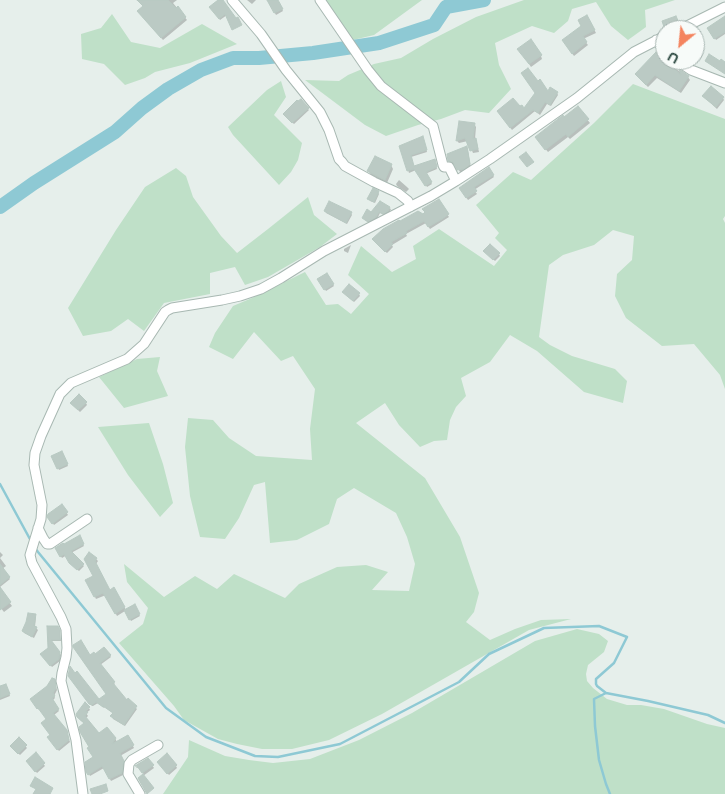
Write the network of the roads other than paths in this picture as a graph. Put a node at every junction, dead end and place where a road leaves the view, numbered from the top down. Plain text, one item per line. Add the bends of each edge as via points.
1 (232, 0) edge
2 (320, 0) edge
3 (725, 7) edge
4 (699, 20) edge
5 (655, 41) edge
6 (691, 70) edge
7 (725, 83) edge
8 (456, 181) junction
9 (410, 207) junction
10 (87, 519) dead end
11 (38, 531) junction
12 (158, 745) dead end
13 (83, 794) edge
14 (140, 794) edge

1 - 9 street via 323,117 345,166 398,193
2 - 8 street via 381,86 433,126 442,165 449,167
3 - 4 street
5 - 8 street via 634,52 577,98
6 - 7 street
8 - 9 street
9 - 11 street via 324,251 261,289 168,310 144,344 126,359 71,383 60,394 35,453 34,465 42,505
10 - 11 street via 50,544
11 - 13 street via 30,555 66,629 67,648 61,681 76,740
12 - 14 street via 129,764 128,774

